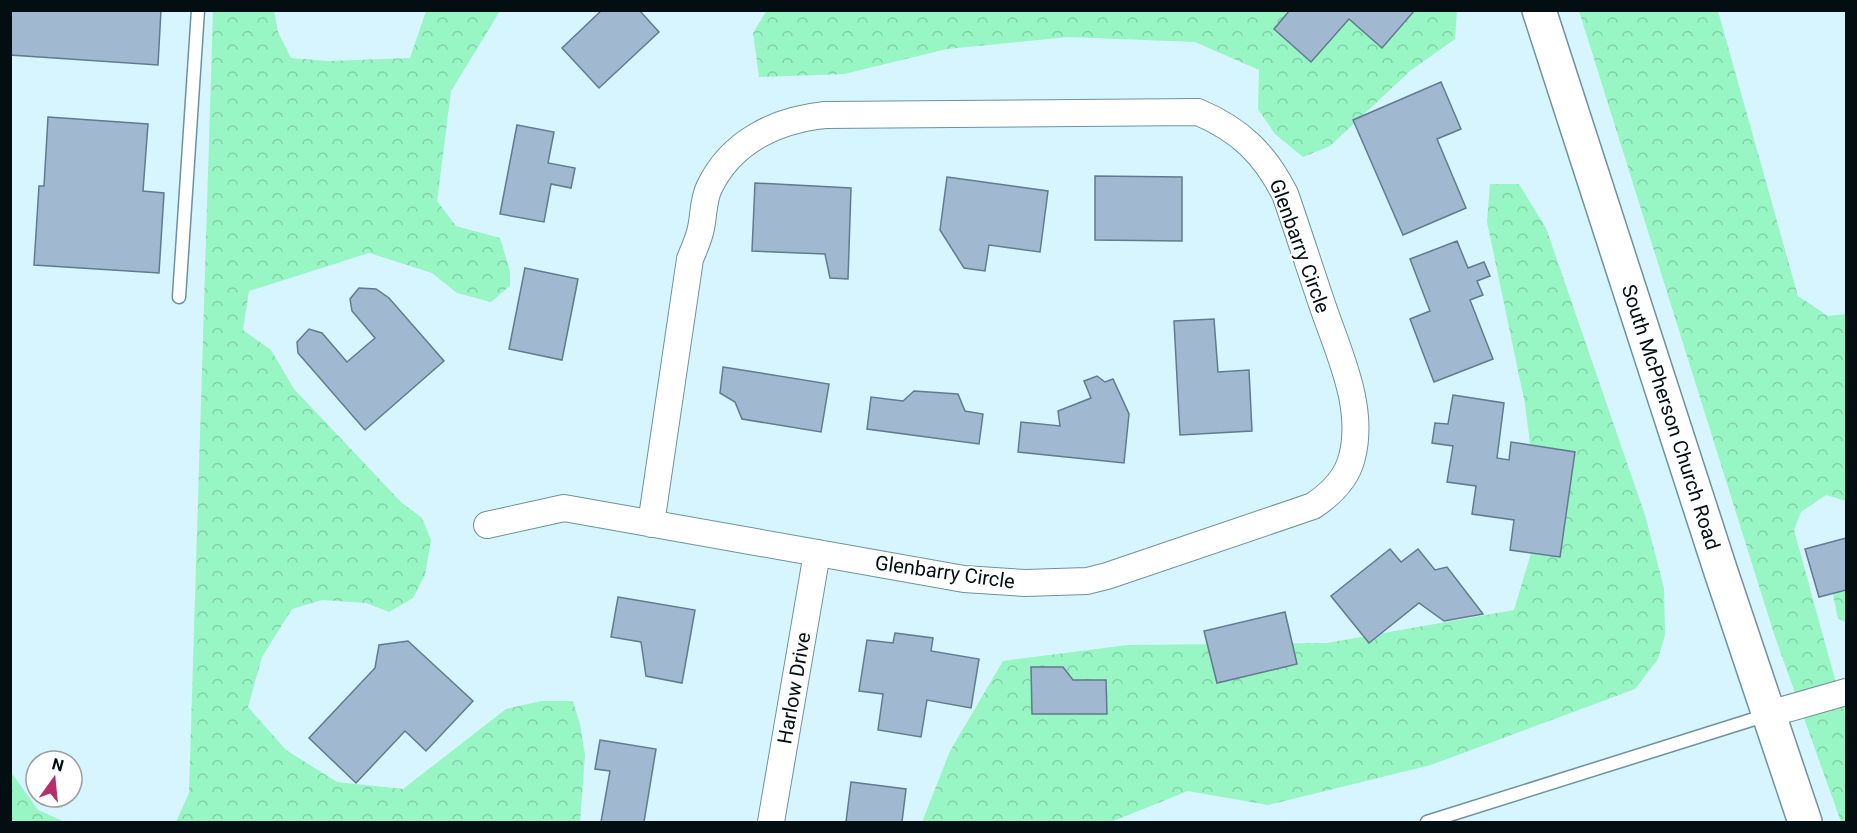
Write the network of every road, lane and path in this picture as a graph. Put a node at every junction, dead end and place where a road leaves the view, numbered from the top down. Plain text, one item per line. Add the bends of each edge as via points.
1 (198, 10) edge
2 (1539, 10) edge
3 (179, 297) dead end
4 (651, 524) junction
5 (487, 525) dead end
6 (817, 553) junction
7 (1846, 692) edge
8 (1768, 714) junction
9 (771, 822) edge
10 (1427, 822) edge
11 (1805, 822) edge

1 - 3 lane
2 - 8 main road, South McPherson Church Road
4 - 5 street via 564,508
4 - 6 street, Glenbarry Circle
4 - 6 street, Glenbarry Circle via 690,259 701,230 703,207 720,170 766,130 785,122 825,115 1198,112 1234,130 1264,158 1285,194 1353,399 1356,440 1352,460 1330,494 1295,514 1087,581 964,579
6 - 9 street, Harlow Drive
7 - 8 street
8 - 10 lane
8 - 11 main road, South McPherson Church Road

